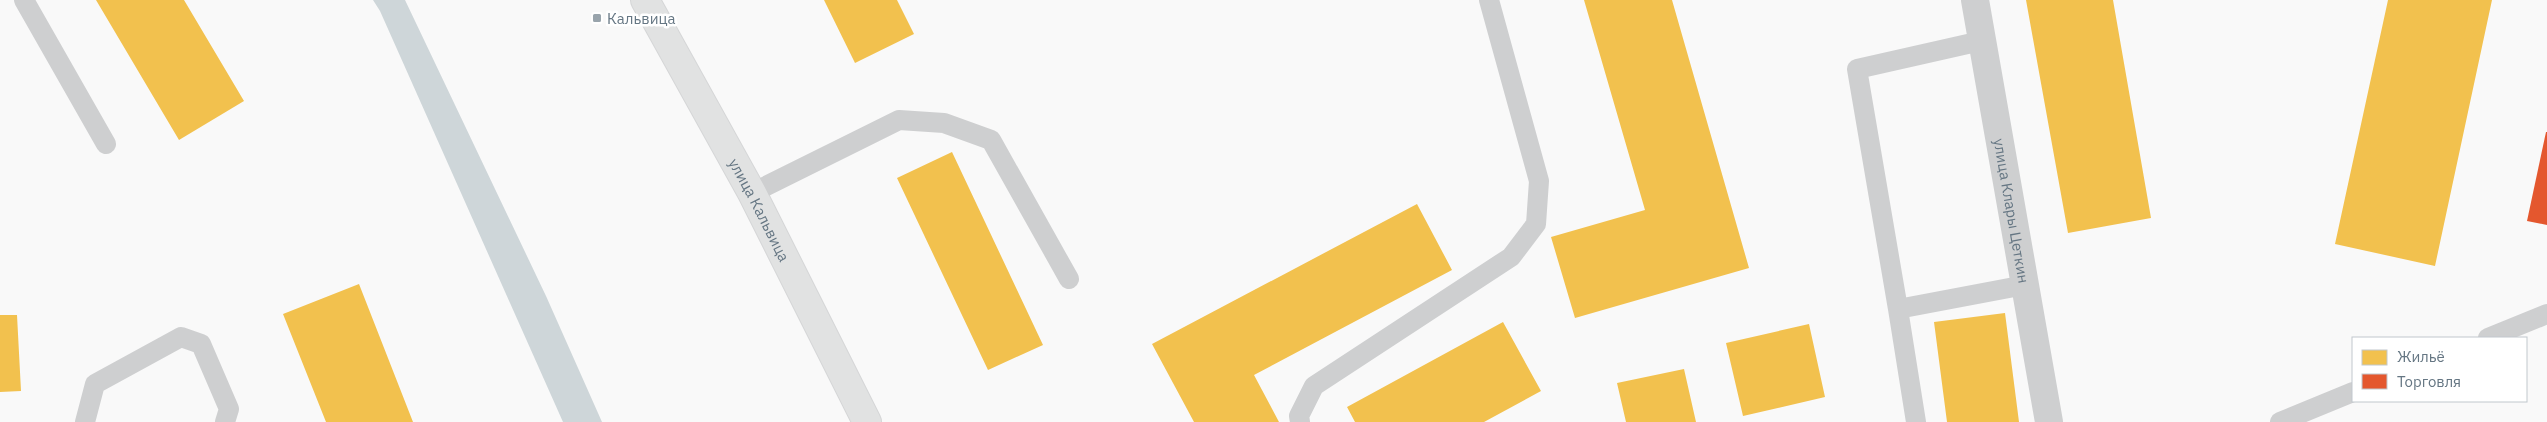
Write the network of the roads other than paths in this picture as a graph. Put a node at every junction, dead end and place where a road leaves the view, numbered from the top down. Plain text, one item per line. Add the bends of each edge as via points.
1 (24, 0) edge
2 (645, 0) edge
3 (1490, 0) edge
4 (1975, 0) edge
5 (1981, 40) junction
6 (106, 144) dead end
7 (752, 193) junction
8 (1069, 279) dead end
9 (2025, 285) junction
10 (1898, 309) junction
11 (2547, 314) edge
12 (2490, 337) edge
13 (2352, 392) edge
14 (85, 422) edge
15 (224, 422) edge
16 (867, 422) edge
17 (1300, 422) edge
18 (1916, 422) edge
19 (2049, 422) edge
20 (2280, 422) edge

1 - 6 lane
2 - 7 street, улица Кальвица
3 - 17 lane via 1539,182 1536,224 1511,257 1314,386 1299,416
4 - 5 street, улица Клары Цеткин
5 - 9 street, улица Клары Цеткин
5 - 10 lane via 1857,69
7 - 8 lane via 899,120 944,123 991,140
7 - 16 street, улица Кальвица
9 - 10 lane
9 - 19 street, улица Клары Цеткин
10 - 18 lane
11 - 12 lane
13 - 20 lane
14 - 15 lane via 95,384 181,337 201,344 229,409

